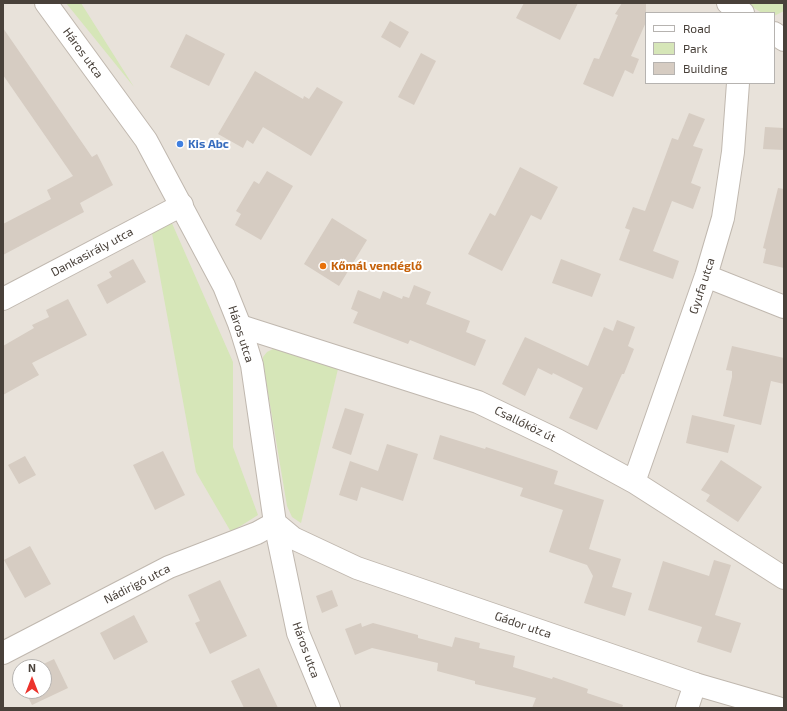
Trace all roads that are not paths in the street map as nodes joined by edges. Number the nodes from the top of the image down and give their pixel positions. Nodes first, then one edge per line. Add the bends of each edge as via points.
1 (46, 3) edge
2 (728, 3) edge
3 (742, 12) edge
4 (738, 84) edge
5 (182, 205) junction
6 (706, 276) junction
7 (3, 299) edge
8 (784, 308) edge
9 (240, 326) junction
10 (634, 482) junction
11 (275, 524) junction
12 (784, 578) edge
13 (3, 653) edge
14 (695, 684) junction
15 (329, 708) edge
16 (687, 708) edge
17 (778, 708) edge

1 - 5 street, Háros utca via 146,140
2 - 3 street
4 - 6 street, Gyufa utca via 729,187
5 - 7 street, Dankasirály utca
5 - 9 street, Háros utca via 224,286
6 - 8 street
6 - 10 street, Gyufa utca
9 - 10 street, Csallóköz út via 478,402 557,440
9 - 11 street, Háros utca via 252,365
10 - 12 street, Csallóköz út
11 - 13 street, Nádirigó utca via 169,567
11 - 14 street, Gádor utca via 293,538 358,568
11 - 15 street, Háros utca via 298,633
14 - 16 street
14 - 17 street, Gádor utca

